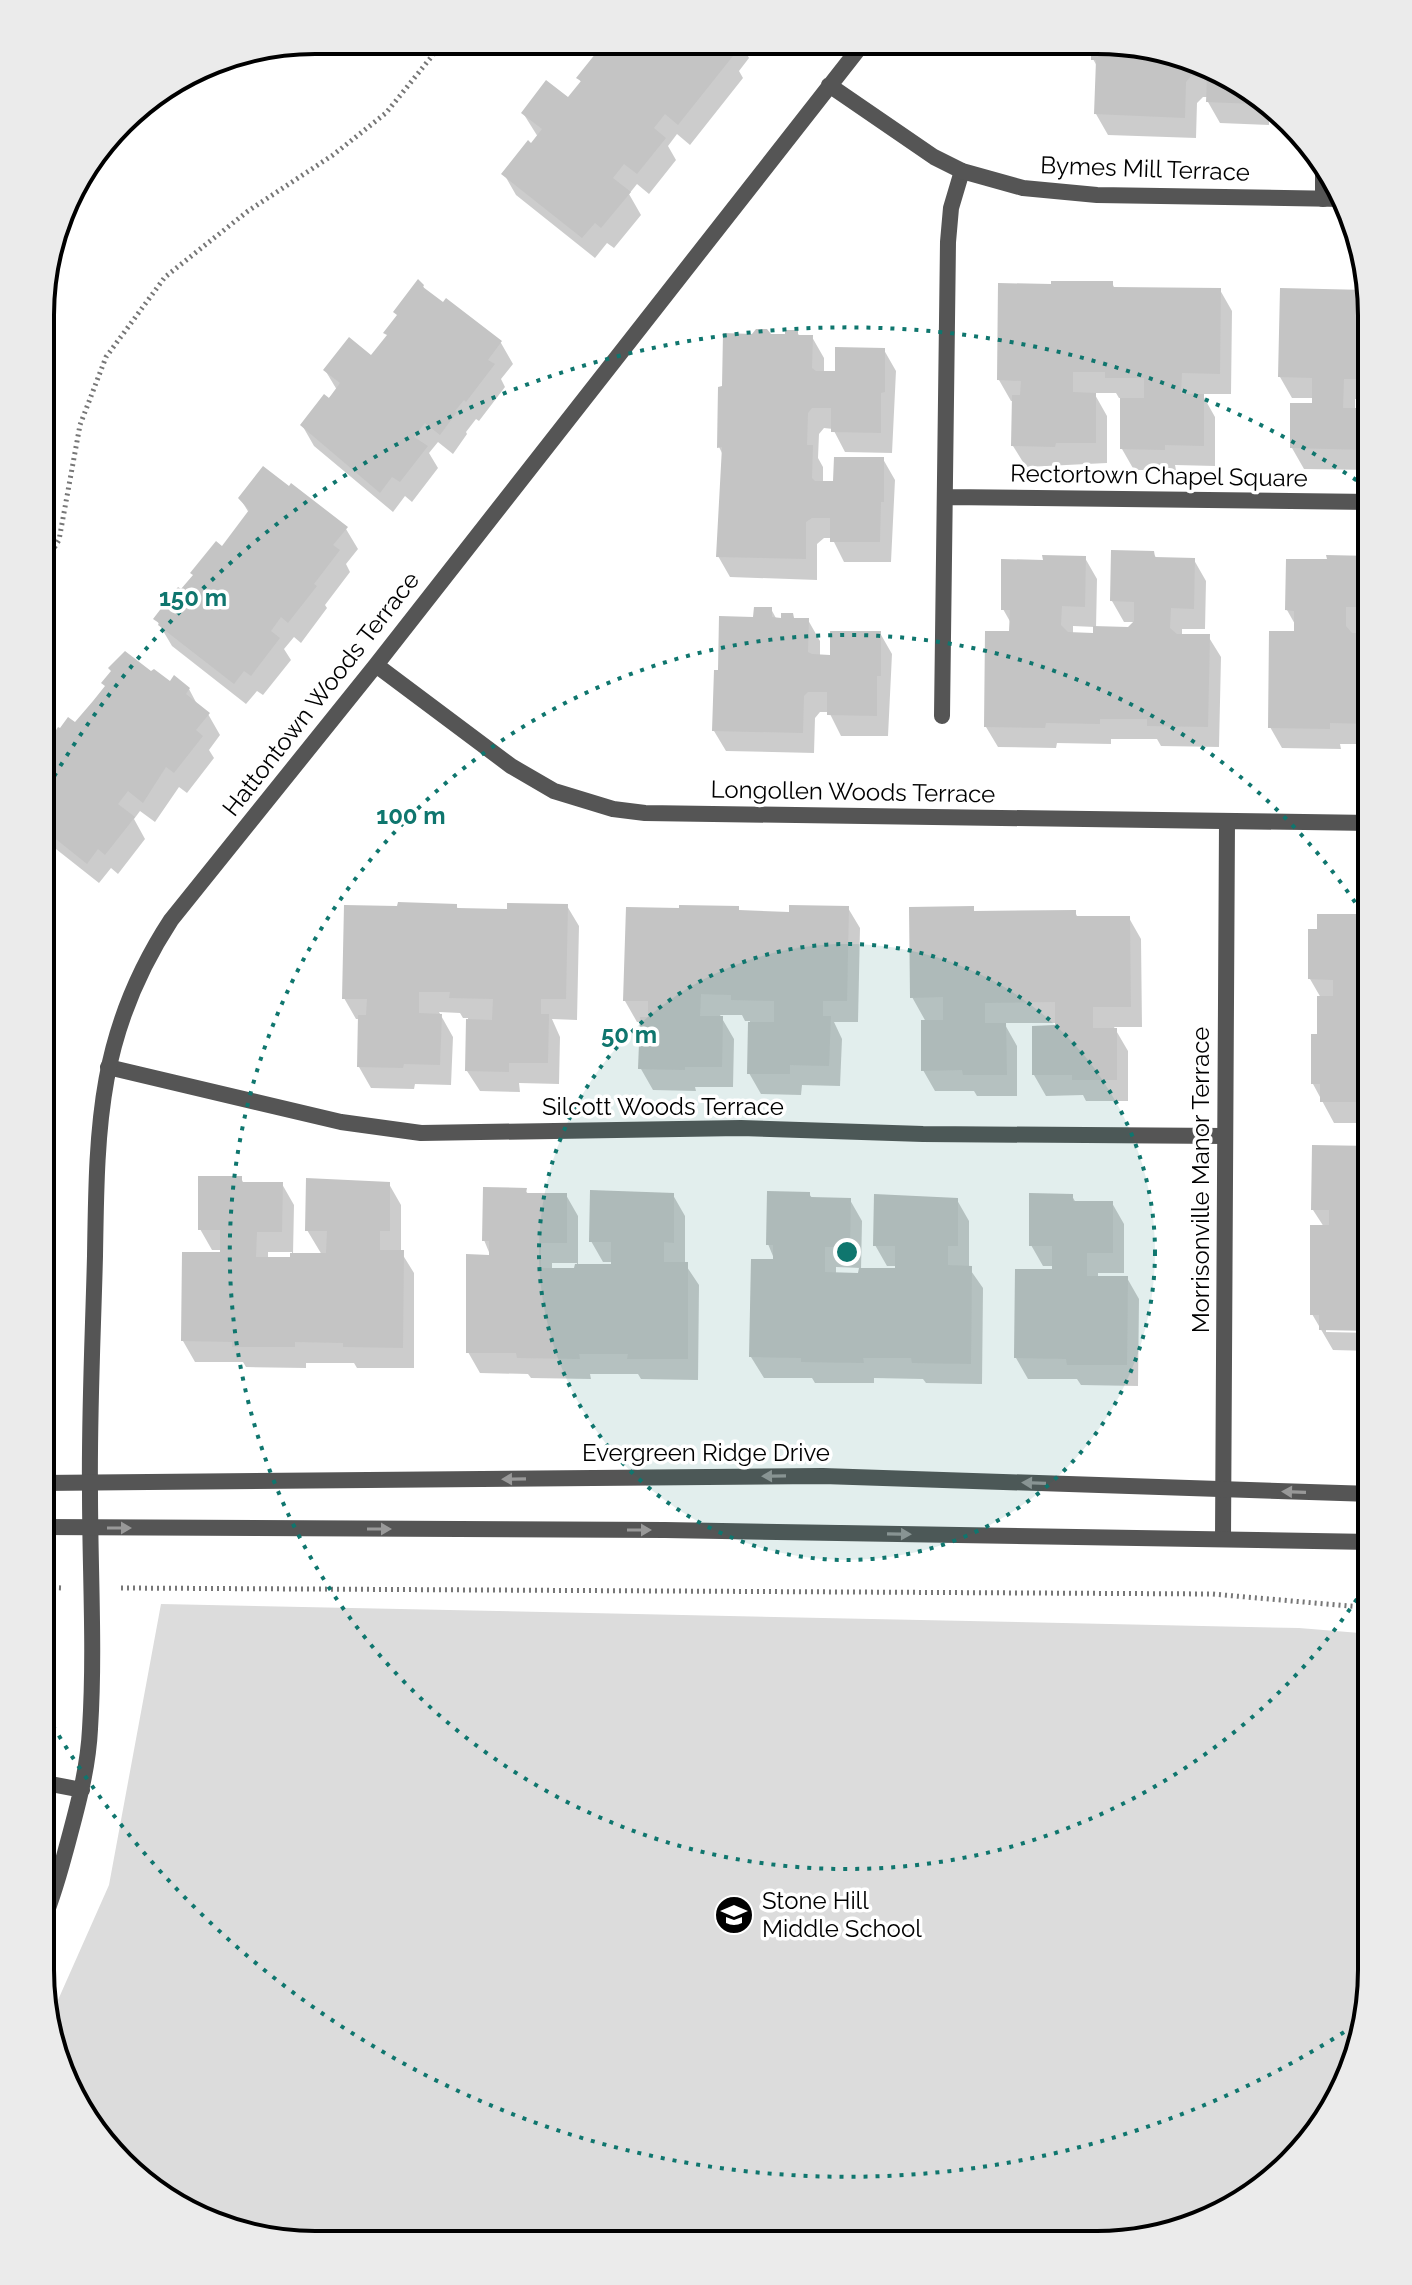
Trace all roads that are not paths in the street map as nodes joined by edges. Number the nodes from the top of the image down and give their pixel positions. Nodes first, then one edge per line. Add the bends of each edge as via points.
1 (854, 54) edge
2 (829, 85) junction
3 (962, 171) junction
4 (1323, 184) edge
5 (1323, 199) junction
6 (1330, 199) edge
7 (945, 497) junction
8 (1358, 502) edge
9 (376, 665) junction
10 (942, 716) dead end
11 (1227, 822) junction
12 (1358, 823) edge
13 (108, 1067) junction
14 (1225, 1136) junction
15 (54, 1483) edge
16 (89, 1483) junction
17 (1225, 1489) junction
18 (1357, 1493) edge
19 (54, 1527) edge
20 (90, 1528) junction
21 (1223, 1539) junction
22 (1357, 1542) edge
23 (54, 1785) edge
24 (82, 1790) junction
25 (54, 1891) edge

1 - 2 street, Hattontown Woods Terrace
2 - 3 street, Bymes Mill Terrace
2 - 9 street, Hattontown Woods Terrace
3 - 5 street, Bymes Mill Terrace via 1061,193
3 - 7 street via 948,242
4 - 5 street
5 - 6 street, Bymes Mill Terrace
7 - 8 street, Rectortown Chapel Square
7 - 10 street
9 - 11 street, Longollen Woods Terrace via 511,766 554,791 613,809
9 - 13 street, Hattontown Woods Terrace via 158,940 135,985
11 - 12 street, Longollen Woods Terrace
11 - 14 street, Morrisonville Manor Terrace
13 - 14 street, Silcott Woods Terrace via 341,1122 421,1133 741,1128
13 - 16 street, Hattontown Woods Terrace via 97,1142
14 - 17 street, Morrisonville Manor Terrace
15 - 16 street, Evergreen Ridge Drive
17 -> 16 street, Evergreen Ridge Drive via 823,1476
16 - 20 street, Hattontown Woods Terrace
18 -> 17 street, Evergreen Ridge Drive
17 - 21 street, Morrisonville Manor Terrace
19 - 20 street
20 -> 21 street
20 - 24 street, Hattontown Woods Terrace via 90,1730
21 - 22 street
23 - 24 street
24 - 25 street, Hattontown Woods Terrace

